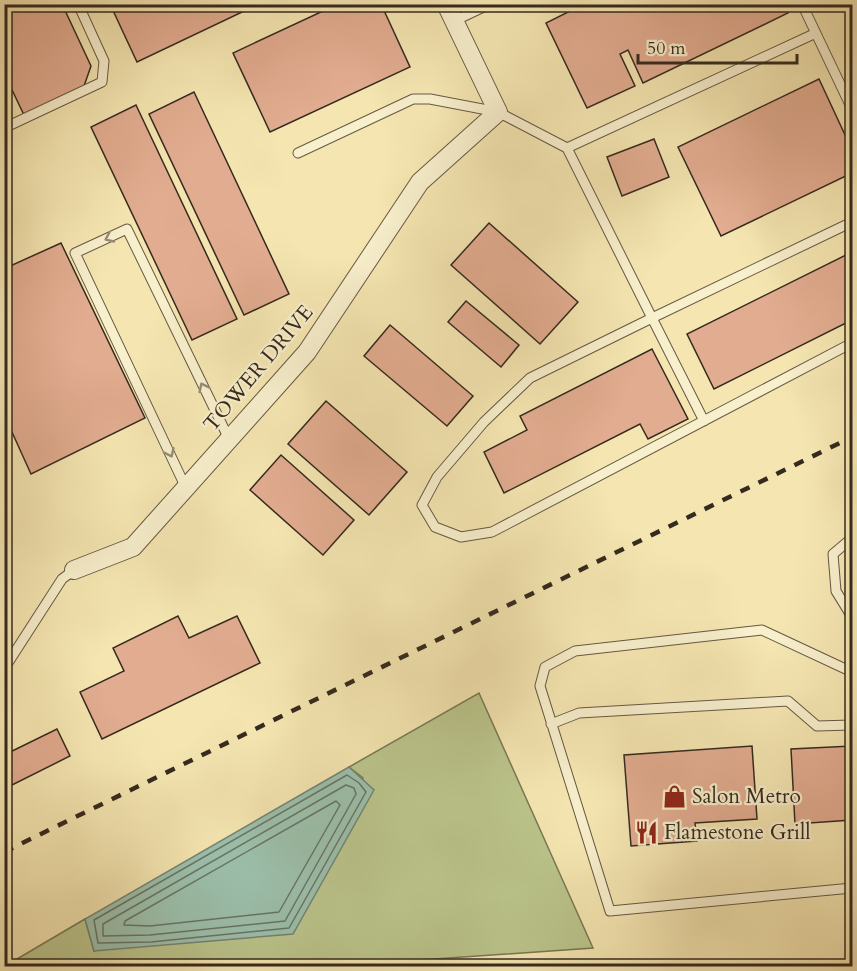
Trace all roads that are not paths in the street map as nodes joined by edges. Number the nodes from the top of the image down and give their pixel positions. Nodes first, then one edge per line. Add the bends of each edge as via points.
1 (78, 4) edge
2 (446, 4) edge
3 (490, 4) edge
4 (802, 4) edge
5 (454, 21) junction
6 (816, 33) junction
7 (852, 109) edge
8 (498, 112) junction
9 (4, 128) edge
10 (567, 148) junction
11 (298, 153) dead end
12 (852, 222) edge
13 (652, 318) junction
14 (852, 343) edge
15 (704, 421) junction
16 (229, 439) junction
17 (186, 488) junction
18 (852, 538) edge
19 (74, 570) joint
20 (852, 618) edge
21 (4, 669) edge
22 (852, 672) edge
23 (551, 724) junction
24 (852, 724) edge
25 (852, 888) edge

1 - 9 lane via 104,61 102,82
2 - 5 street
3 - 5 lane
4 - 6 lane
5 - 8 street
6 - 7 lane
6 - 10 lane
8 - 10 lane
8 - 11 lane via 413,99
8 - 16 street, TOWER DRIVE via 420,182 306,352
10 - 13 lane
12 - 13 lane
13 - 15 lane
13 - 15 lane via 530,378 484,422 437,477 422,505 435,527 461,537 492,532
14 - 15 lane
16 - 17 street, TOWER DRIVE
16 -> 17 lane via 127,229 75,253
17 - 19 street, TOWER DRIVE via 132,547
18 - 20 lane via 833,554 836,591
19 - 21 lane via 62,579
22 - 23 lane via 762,630 576,651 545,667 540,687
23 - 24 lane via 579,713 788,701 817,726
23 - 25 lane via 610,911

